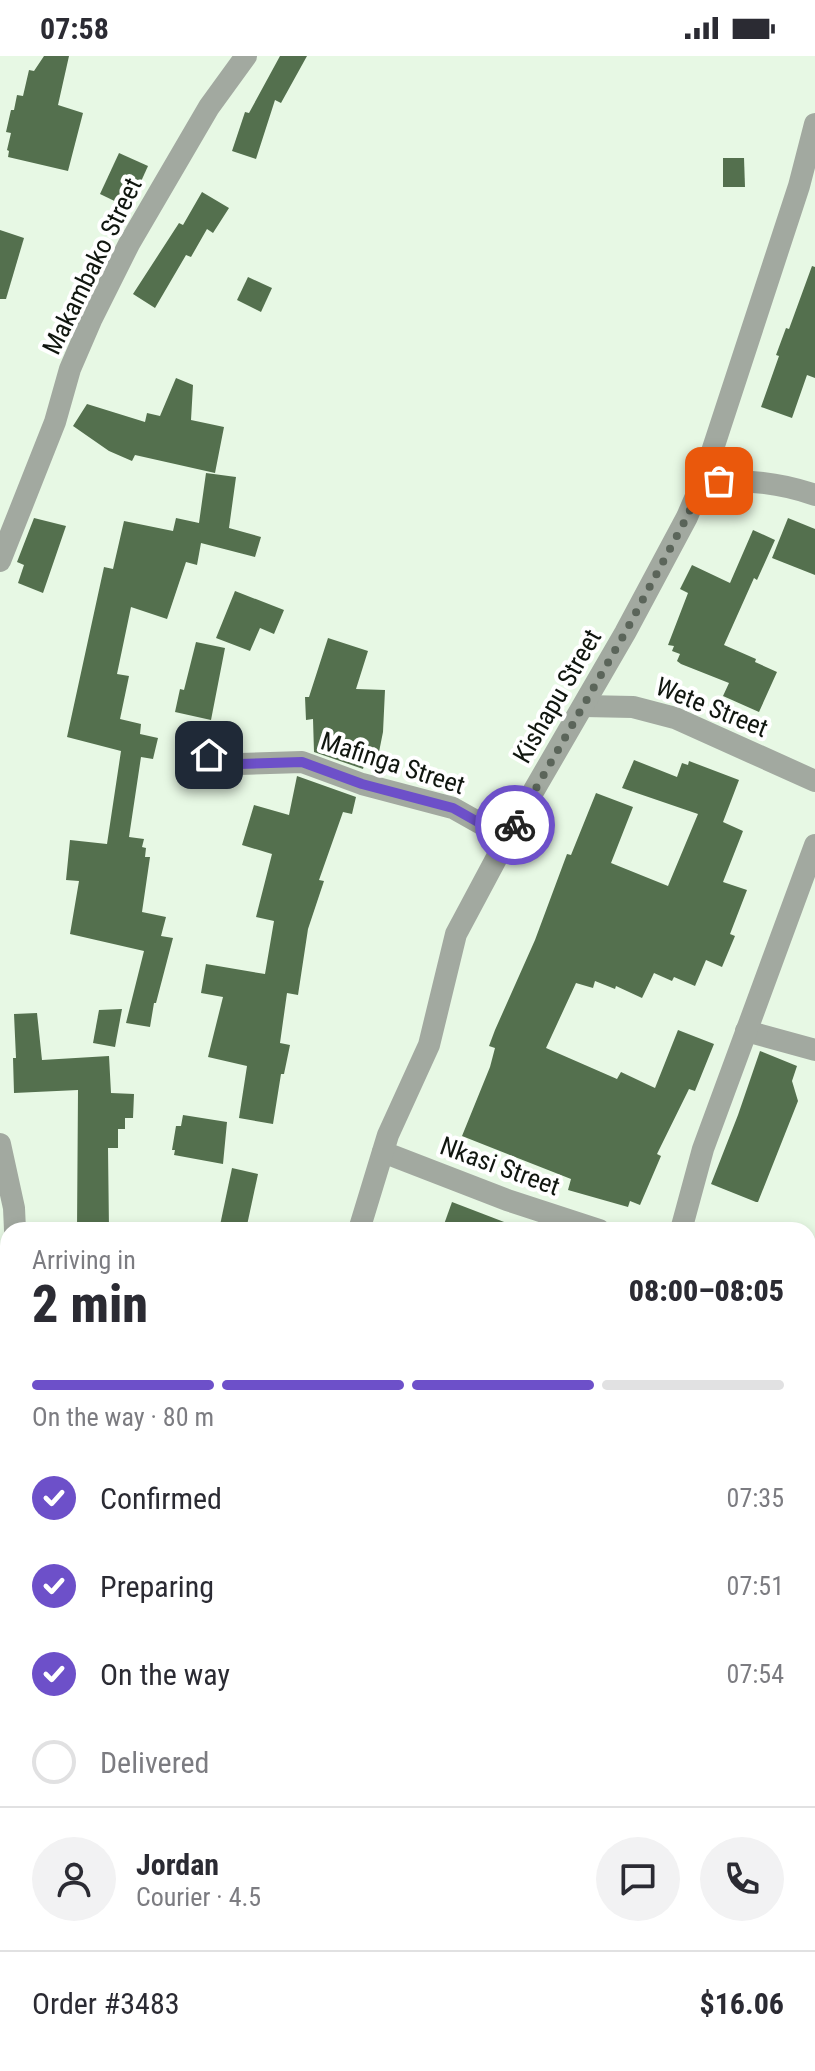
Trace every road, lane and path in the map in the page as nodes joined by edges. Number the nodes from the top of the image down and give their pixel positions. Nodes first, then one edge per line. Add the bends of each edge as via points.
1 (246, 56) edge
2 (815, 124) edge
3 (811, 156) edge
4 (702, 482) junction
5 (815, 495) edge
6 (0, 561) edge
7 (584, 706) junction
8 (209, 755) dead end
9 (815, 781) edge
10 (508, 839) junction
11 (815, 845) edge
12 (746, 1031) junction
13 (815, 1050) edge
14 (0, 1144) edge
15 (383, 1152) junction
16 (15, 1222) edge
17 (361, 1222) edge
18 (572, 1222) edge
19 (683, 1222) edge

1 - 6 street, Makambako Street via 193,135 98,305
2 - 3 street, Kishapu Street
3 - 4 street, Kishapu Street
4 - 5 street via 754,482
4 - 7 street, Kishapu Street
7 - 9 street, Wete Street via 633,707 675,718
7 - 10 street, Kishapu Street
8 - 10 street, Mafinga Street via 239,764 302,762 453,808
10 - 15 street, Kishapu Street via 456,934 429,1045
11 - 12 street
12 - 13 street
12 - 19 street
14 - 16 street
15 - 17 street, Kishapu Street
15 - 18 street, Nkasi Street

